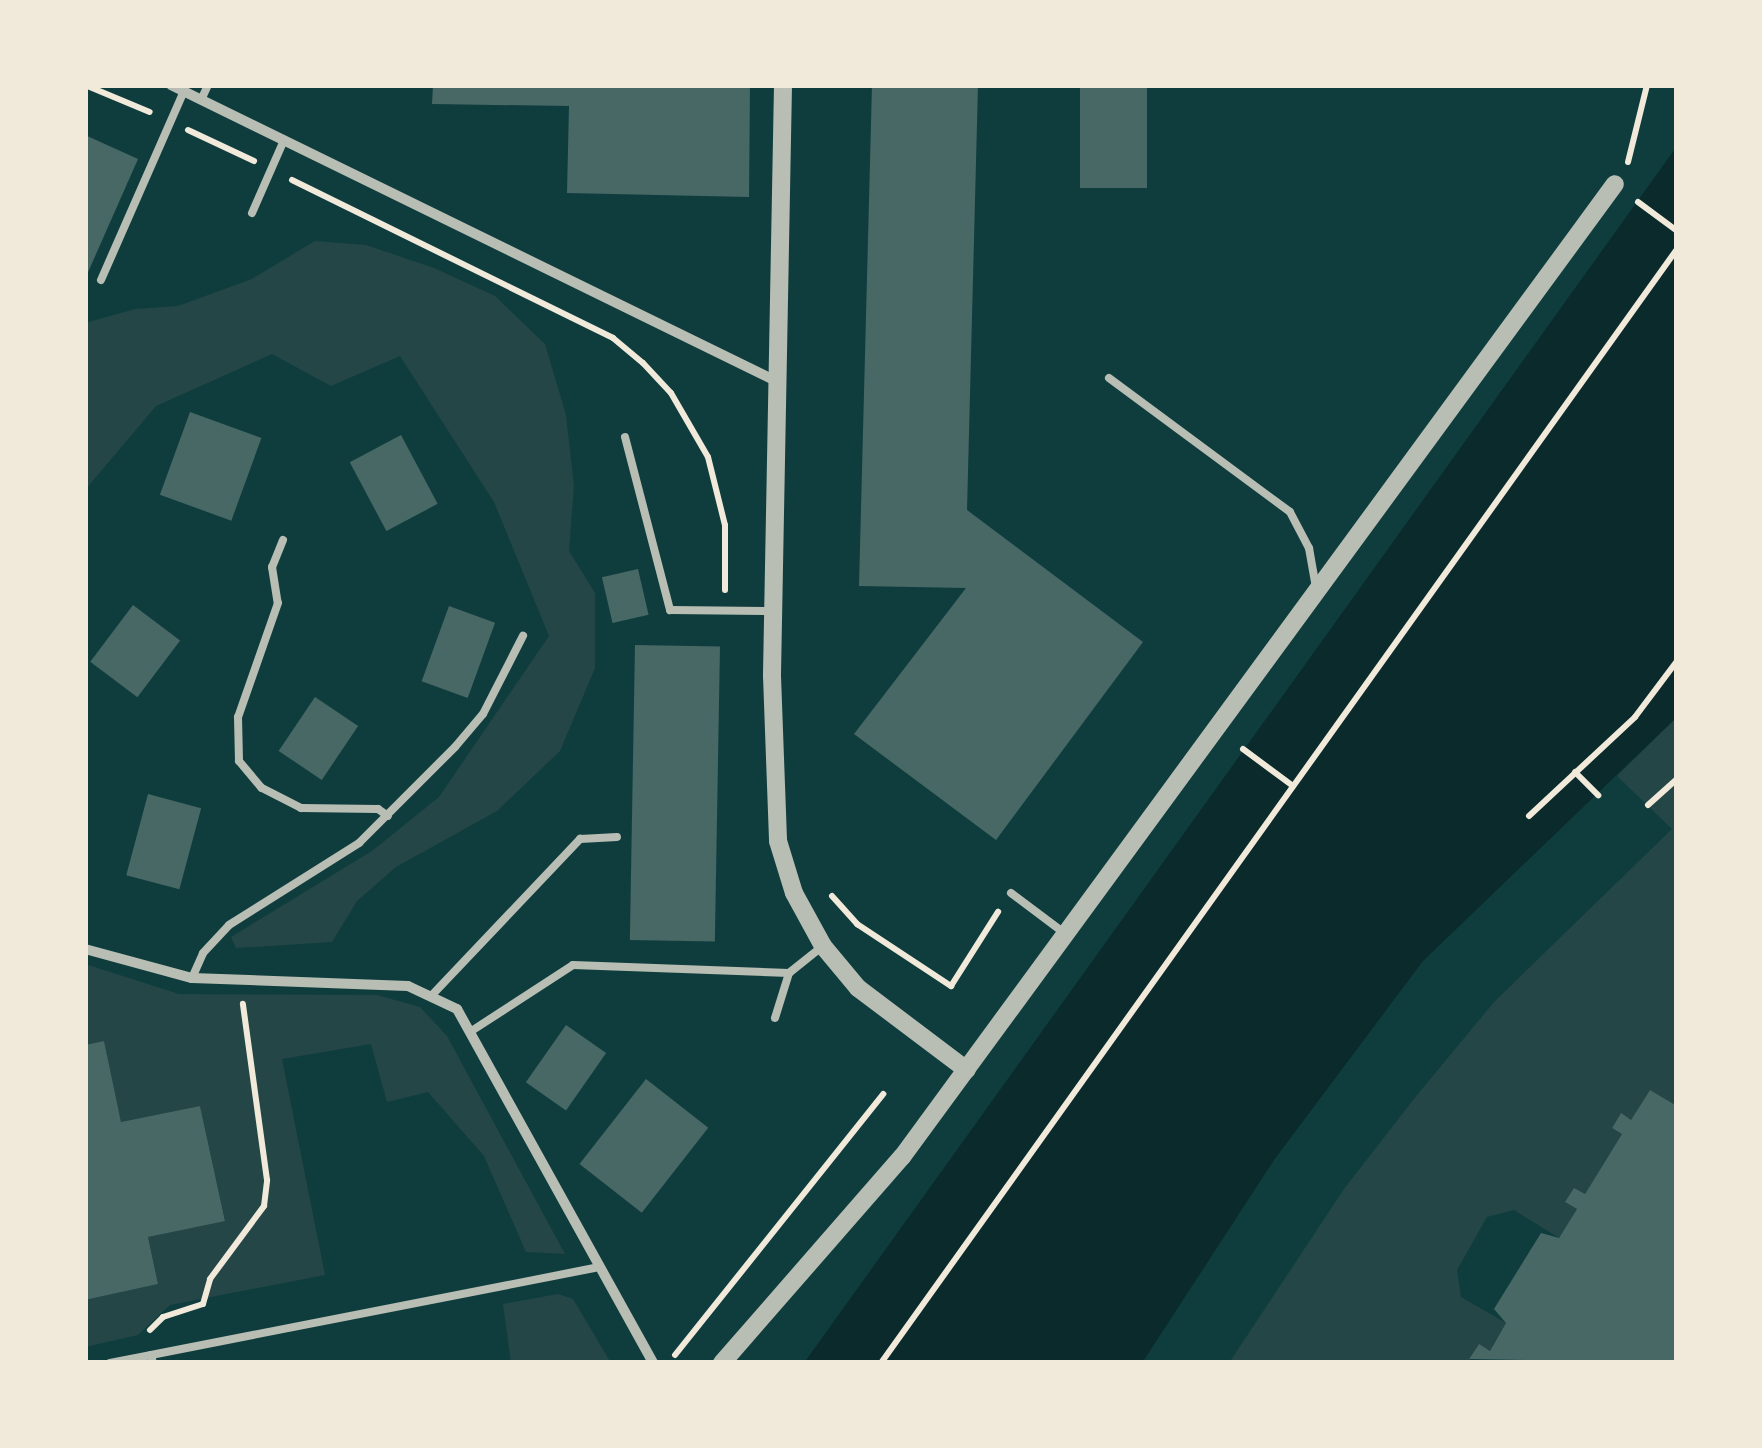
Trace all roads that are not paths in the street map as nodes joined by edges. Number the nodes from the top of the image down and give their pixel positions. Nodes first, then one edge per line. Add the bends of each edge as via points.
1 (172, 85) edge
2 (208, 85) edge
3 (783, 85) edge
4 (184, 92) junction
5 (202, 100) junction
6 (284, 140) junction
7 (1615, 184) dead end
8 (252, 213) dead end
9 (101, 280) dead end
10 (1109, 378) dead end
11 (776, 381) junction
12 (625, 437) dead end
13 (283, 540) dead end
14 (1317, 592) junction
15 (773, 612) junction
16 (523, 636) dead end
17 (388, 816) junction
18 (617, 838) dead end
19 (1011, 893) road end
20 (1066, 935) junction
21 (823, 946) junction
22 (85, 949) edge
23 (789, 972) junction
24 (192, 978) junction
25 (433, 994) junction
26 (775, 1018) dead end
27 (474, 1030) junction
28 (967, 1070) junction
29 (596, 1268) junction
30 (152, 1359) edge
31 (110, 1363) edge
32 (653, 1363) edge
33 (722, 1363) edge

1 - 4 street
2 - 5 lane
3 - 11 street
4 - 5 street
4 - 9 lane
5 - 6 street
6 - 8 lane
6 - 11 street
7 - 14 street
10 - 14 lane via 1290,512 1310,548
11 - 15 street
12 - 15 lane via 670,610
13 - 17 lane via 272,567 278,603 238,718 239,761 262,788 301,808 378,809
14 - 20 street
15 - 21 street via 778,841 794,894
16 - 17 lane via 482,714
17 - 24 lane via 360,843 229,925 202,953
18 - 25 lane via 580,839
19 - 20 lane
20 - 28 street
21 - 23 lane
21 - 28 street via 858,988
22 - 24 street
23 - 26 lane
23 - 27 lane via 573,965
24 - 25 street via 381,983
25 - 27 street
27 - 29 street
28 - 33 street via 834,1240
29 - 30 lane
29 - 32 street
30 - 31 lane

